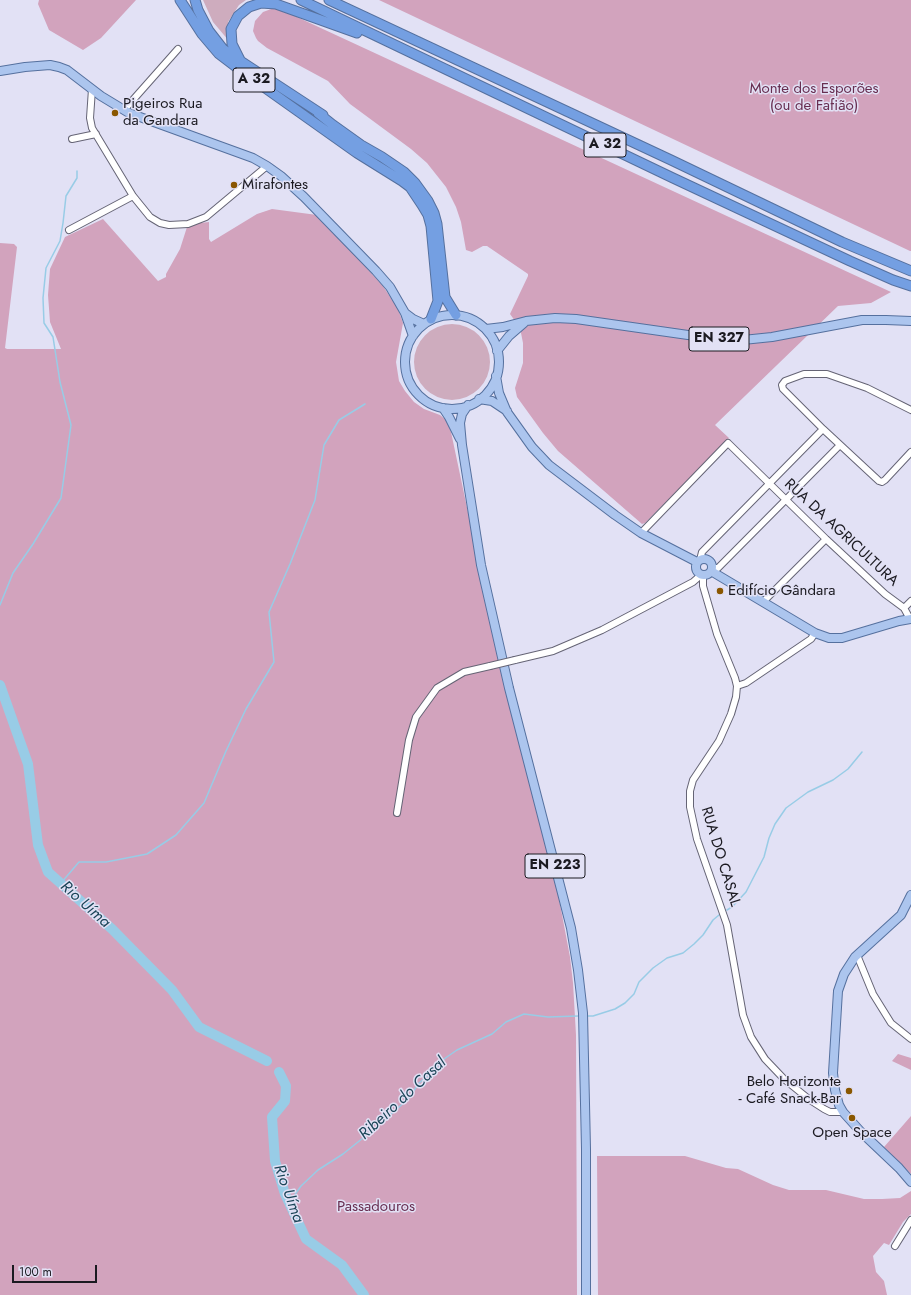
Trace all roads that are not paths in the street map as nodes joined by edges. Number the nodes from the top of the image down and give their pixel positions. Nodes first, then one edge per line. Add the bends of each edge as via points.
1 (180, 0) edge
2 (190, 0) edge
3 (195, 0) edge
4 (301, 0) edge
5 (329, 0) edge
6 (202, 34) junction
7 (401, 48) junction
8 (178, 49) dead end
9 (242, 62) junction
10 (0, 71) edge
11 (92, 89) junction
12 (124, 110) junction
13 (96, 134) junction
14 (72, 139) dead end
15 (268, 166) junction
16 (133, 196) junction
17 (69, 230) dead end
18 (911, 272) edge
19 (911, 286) edge
20 (405, 313) junction
21 (456, 315) junction
22 (526, 321) junction
23 (911, 321) edge
24 (428, 322) junction
25 (486, 329) junction
26 (412, 336) junction
27 (497, 351) junction
28 (496, 376) junction
29 (479, 399) junction
30 (468, 405) junction
31 (443, 408) junction
32 (911, 410) edge
33 (507, 412) junction
34 (823, 429) junction
35 (462, 445) junction
36 (840, 445) junction
37 (911, 452) edge
38 (769, 483) junction
39 (785, 499) junction
40 (641, 532) junction
41 (826, 539) junction
42 (698, 561) junction
43 (712, 570) junction
44 (702, 576) junction
45 (764, 601) junction
46 (911, 601) edge
47 (904, 608) junction
48 (910, 619) edge
49 (815, 633) junction
50 (736, 686) junction
51 (397, 814) dead end
52 (911, 895) edge
53 (858, 955) junction
54 (911, 1039) edge
55 (843, 1112) junction
56 (911, 1182) edge
57 (911, 1220) edge
58 (895, 1246) dead end
59 (586, 1295) edge

1 - 6 highway, A 32
2 - 6 highway, A 32
3 - 9 highway, A 32 via 209,31 223,49
4 - 7 highway, A 32
5 - 18 highway, A 32 via 842,242
6 - 24 highway, A 32 via 219,54 311,121 410,187 428,215 431,226 438,301
7 - 9 highway, A 32 via 276,4 260,3 249,7 238,16 231,29 232,44
7 - 19 highway, A 32 via 836,254
8 - 12 street
9 - 21 highway, A 32 via 404,172 415,183 434,213 445,297
10 - 11 main road via 50,65 67,70
11 - 12 main road
11 - 13 street via 90,118
12 - 15 main road
13 - 14 street
13 - 16 street
15 - 16 street via 206,217 188,224 160,223 150,217
15 - 20 main road via 304,197 376,271 390,287
16 - 17 street
20 - 24 main road via 413,319
20 - 26 main road
21 - 24 main road via 439,316
21 - 25 main road via 472,319
22 - 23 main road, EN 327 via 576,319 716,339 744,340 855,321
22 - 25 main road, EN 327
22 - 27 main road
24 - 26 main road
25 - 27 main road
26 - 31 main road via 405,360 410,384 428,402
27 - 28 main road
28 - 29 main road via 490,389
28 - 33 main road via 499,393
29 - 30 main road
29 - 33 main road via 492,401
30 - 31 main road
30 - 35 main road, EN 223 via 460,422
31 - 35 main road, EN 223
32 - 34 street via 867,388 827,374 804,374 784,381 783,389
33 - 40 main road via 532,447 549,465
34 - 36 street
34 - 38 street
35 - 59 main road, EN 223 via 483,573 509,688 571,928 578,970 583,1013
36 - 37 street via 882,482
36 - 39 street
38 - 39 street, RUA DA AGRICULTURA
38 - 40 street, RUA DA AGRICULTURA via 728,443
38 - 42 street via 702,552
39 - 41 street, RUA DA AGRICULTURA
39 - 43 street via 718,568
40 - 42 main road
41 - 45 street
41 - 47 street, RUA DA AGRICULTURA via 885,594
42 - 43 main road via 708,560
42 - 44 main road via 696,570
43 - 44 main road
43 - 45 main road
44 - 50 street, RUA DO CASAL via 716,634
44 - 51 street, bridge via 602,630 553,651 464,672 437,688 416,717 409,740
45 - 49 main road
46 - 47 street
47 - 48 street, RUA DA AGRICULTURA
48 - 49 main road via 842,638 829,638
49 - 50 street via 811,640 746,683
50 - 55 street, RUA DO CASAL via 731,714 719,741 693,780 690,791 690,806 697,839 727,925 743,1015 751,1037 765,1059 784,1079 824,1109 830,1112
52 - 53 main road via 901,915
53 - 54 street via 873,994 891,1024
53 - 55 main road via 844,974 838,992 833,1073 835,1090
55 - 56 main road
57 - 58 street

